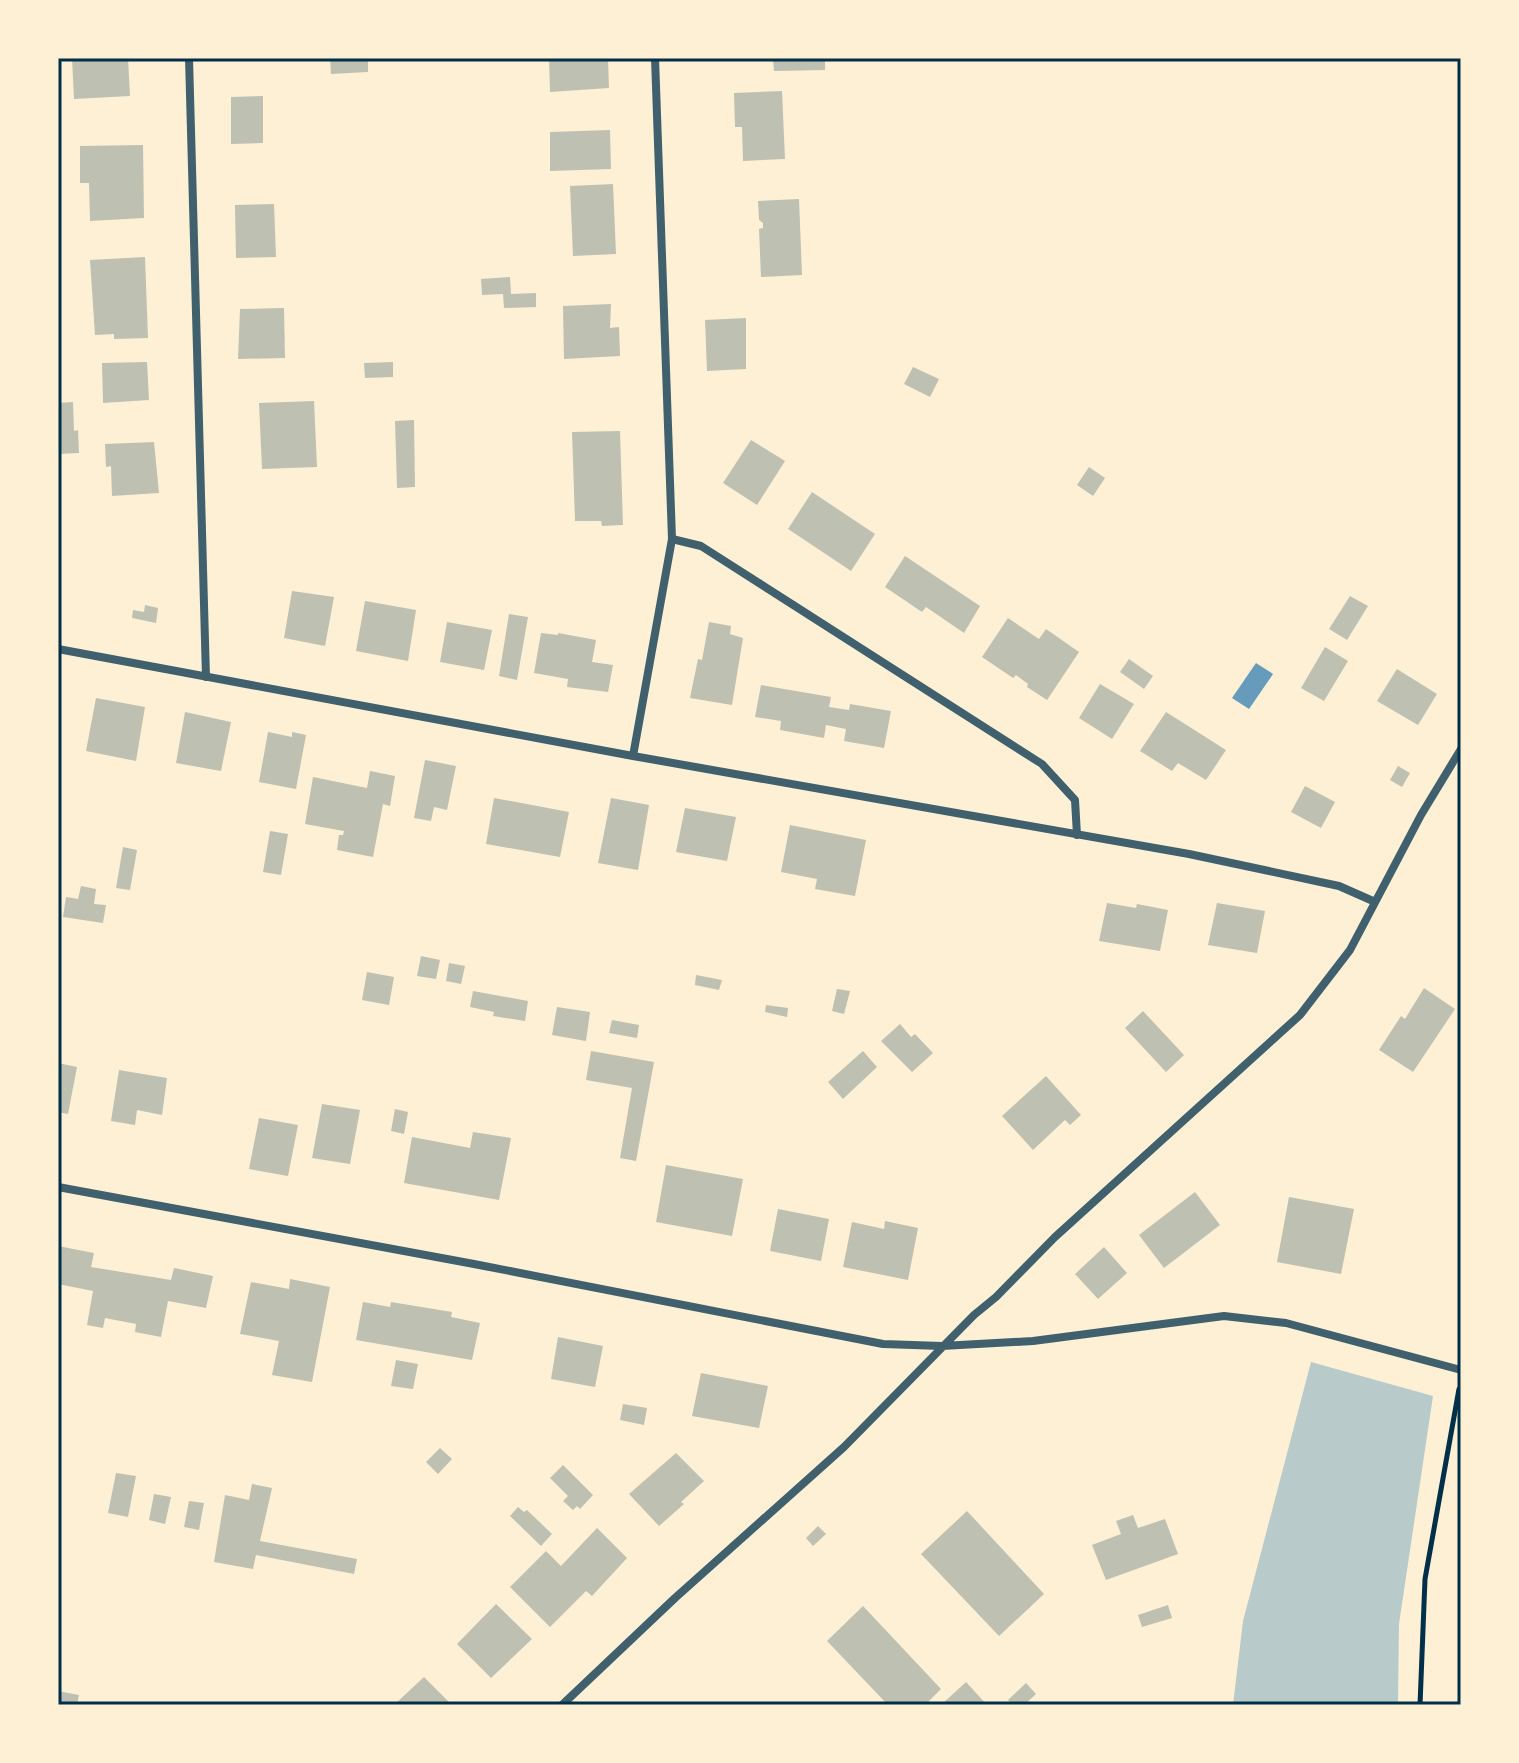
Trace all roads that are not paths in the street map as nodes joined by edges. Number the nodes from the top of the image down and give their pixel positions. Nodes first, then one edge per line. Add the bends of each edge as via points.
1 (189, 58) edge
2 (655, 58) edge
3 (672, 539) junction
4 (58, 649) edge
5 (206, 677) junction
6 (1461, 749) edge
7 (633, 756) junction
8 (1077, 835) junction
9 (1373, 901) junction
10 (58, 1187) edge
11 (942, 1346) junction
12 (1461, 1370) edge
13 (562, 1705) edge

1 - 5 street
2 - 3 street
3 - 7 street
3 - 8 street via 701,546 1042,764 1075,800
4 - 5 street
5 - 7 street
6 - 9 street
7 - 8 street
8 - 9 street via 1339,886
9 - 11 street via 1350,950 1300,1015
10 - 11 street via 883,1344
11 - 12 street via 1033,1341 1224,1316 1286,1323
11 - 13 street via 844,1447

